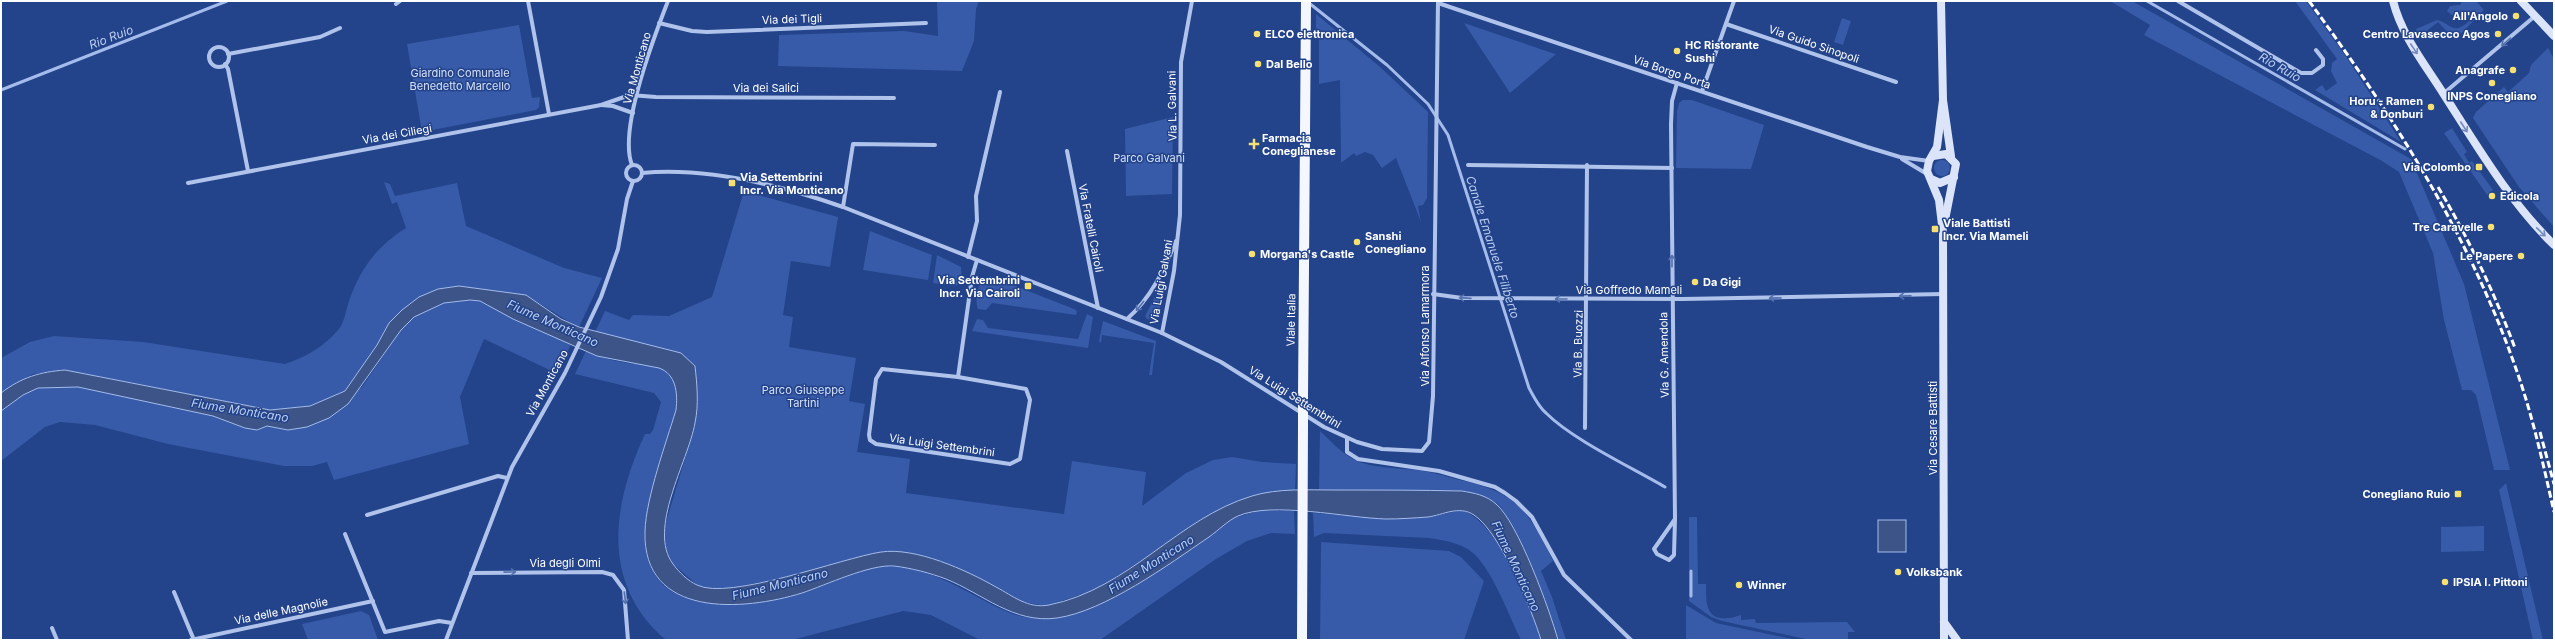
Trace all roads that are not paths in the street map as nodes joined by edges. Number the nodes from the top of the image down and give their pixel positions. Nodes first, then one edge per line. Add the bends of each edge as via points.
1 (528, 1) edge
2 (668, 1) edge
3 (1192, 1) edge
4 (1306, 1) edge
5 (1734, 1) edge
6 (1941, 1) edge
7 (2178, 1) edge
8 (2393, 1) edge
9 (2521, 1) edge
10 (1438, 2) edge
11 (2535, 16) junction
12 (659, 23) junction
13 (926, 23) dead end
14 (1726, 24) junction
15 (340, 28) dead end
16 (2554, 36) edge
17 (2316, 50) dead end
18 (228, 54) junction
19 (225, 64) junction
20 (1896, 82) dead end
21 (1677, 83) junction
22 (1000, 92) dead end
23 (1702, 92) junction
24 (638, 94) junction
25 (2443, 94) junction
26 (894, 98) dead end
27 (1943, 100) junction
28 (601, 105) junction
29 (633, 113) junction
30 (549, 114) junction
31 (935, 145) dead end
32 (1067, 151) dead end
33 (1951, 156) junction
34 (1900, 157) junction
35 (1931, 158) junction
36 (632, 165) junction
37 (1587, 165) junction
38 (1468, 166) dead end
39 (1672, 168) junction
40 (248, 171) junction
41 (642, 173) junction
42 (1930, 177) junction
43 (1954, 177) junction
44 (633, 181) junction
45 (188, 183) dead end
46 (843, 207) junction
47 (1943, 234) junction
48 (1178, 235) junction
49 (2554, 245) edge
50 (968, 256) junction
51 (977, 260) junction
52 (1433, 294) junction
53 (1944, 294) junction
54 (1588, 299) junction
55 (1672, 300) junction
56 (1098, 308) junction
57 (1127, 319) junction
58 (1162, 333) junction
59 (958, 377) junction
60 (1585, 428) dead end
61 (1347, 439) junction
62 (507, 478) junction
63 (367, 515) dead end
64 (1674, 519) junction
65 (345, 534) dead end
66 (472, 573) junction
67 (174, 592) dead end
68 (372, 601) junction
69 (1944, 622) junction
70 (452, 623) junction
71 (52, 628) dead end
72 (57, 640) edge
73 (193, 640) edge
74 (446, 640) edge
75 (628, 640) edge
76 (1302, 640) edge
77 (1631, 640) edge
78 (1944, 640) edge
79 (1957, 640) edge

1 - 30 street
2 - 12 street, Via Monticano
3 - 48 street, Via L. Galvani via 1181,62 1182,184
4 - 76 main road, Viale Italia, bridge
5 - 14 street
6 - 27 street, Via Cesare Battisti
7 - 17 street via 2301,73 2312,73 2323,65 2323,59
8 -> 25 street via 2405,36
9 - 11 street
10 - 21 street, Via Borgo Porta
10 - 52 street, Via Alfonso Lamarmora
11 - 16 street
11 -> 25 street
12 - 13 street, Via dei Tigli via 707,32
12 - 24 street, Via Monticano
14 - 20 street, Via Guido Sinopoli
14 - 23 street
15 - 18 street via 320,37
18 - 19 street
18 - 19 street via 221,47 214,48 210,53 209,59 213,64
19 - 40 street
21 - 23 street, Via Borgo Porta
21 - 39 street, Via G. Amendola via 1672,110
22 - 50 street via 976,196 977,221
23 - 34 street, Via Borgo Porta
24 - 26 street, Via dei Salici via 656,97
24 - 28 street, Via dei Ciliegi via 624,96
24 - 29 street, Via Monticano
25 -> 49 street via 2511,195
27 - 33 street, Via Cesare Battisti
27 - 35 street, Via Cesare Battisti via 1937,147
28 - 29 street, Via dei Ciliegi
28 - 30 street, Via dei Ciliegi
29 - 36 street, Via Monticano via 629,153
30 - 40 street, Via dei Ciliegi
31 - 46 street via 853,144
32 - 56 street, Via Fratelli Cairoli
33 - 35 street via 1942,153
33 - 43 street, Via Cesare Battisti via 1956,164
34 - 35 street, Via Borgo Porta
34 - 42 street, Via Borgo Porta
35 - 42 street, Via Cesare Battisti
36 - 41 street via 640,167
36 - 44 street via 626,174 628,179
37 - 38 street
37 - 39 street
37 - 54 street, Via B. Buozzi
55 -> 39 street, Via G. Amendola
40 - 45 street, Via dei Ciliegi
41 - 44 street via 640,179
41 - 46 street, Via Luigi Settembrini via 694,174 746,181
42 - 43 street via 1945,183
42 - 47 street, Via Cesare Battisti via 1939,200
43 - 47 street, Via Cesare Battisti
44 - 62 street, Via Monticano via 618,249 597,307
46 - 50 street, Via Luigi Settembrini
47 - 53 street, Via Cesare Battisti
48 -> 57 street, Via Luigi Galvani via 1155,284 1140,308
48 - 58 street, Via Luigi Galvani
50 - 51 street, Via Luigi Settembrini
51 - 56 street, Via Luigi Settembrini
51 - 59 street via 972,277
54 -> 52 street, Via Goffredo Mameli via 1462,298
52 - 61 street, Via Alfonso Lamarmora via 1432,426 1427,446 1418,452 1402,452
53 -> 55 street, Via Goffredo Mameli
53 - 69 street, Via Cesare Battisti
54 - 55 street, Via Goffredo Mameli
54 - 60 street, Via B. Buozzi
55 - 64 street, Via G. Amendola
56 - 57 street, Via Luigi Settembrini
57 - 58 street, Via Luigi Settembrini
58 - 61 street, Via Luigi Settembrini via 1221,362
59 - 59 street, Via Luigi Settembrini via 882,370 876,378 870,440 882,446 1016,463 1022,454 1030,400 1026,390
61 - 77 street, Via Luigi Settembrini via 1347,452 1358,459 1440,471 1495,487 1516,500 1540,529 1564,575
62 - 63 street via 498,476
62 - 66 street, Via Monticano
64 - 64 street, Via G. Amendola via 1654,549 1657,554 1669,560 1674,555
65 - 68 street
66 - 70 street, Via Monticano
66 -> 75 street, Via degli Olmi via 602,572 613,575 624,590
67 - 73 street, Via delle Magnolie
68 - 70 street via 385,632 439,621
68 - 73 street, Via delle Magnolie
69 - 78 street, Via Cesare Battisti
69 - 79 street
70 - 74 street, Via Monticano
71 - 72 street

